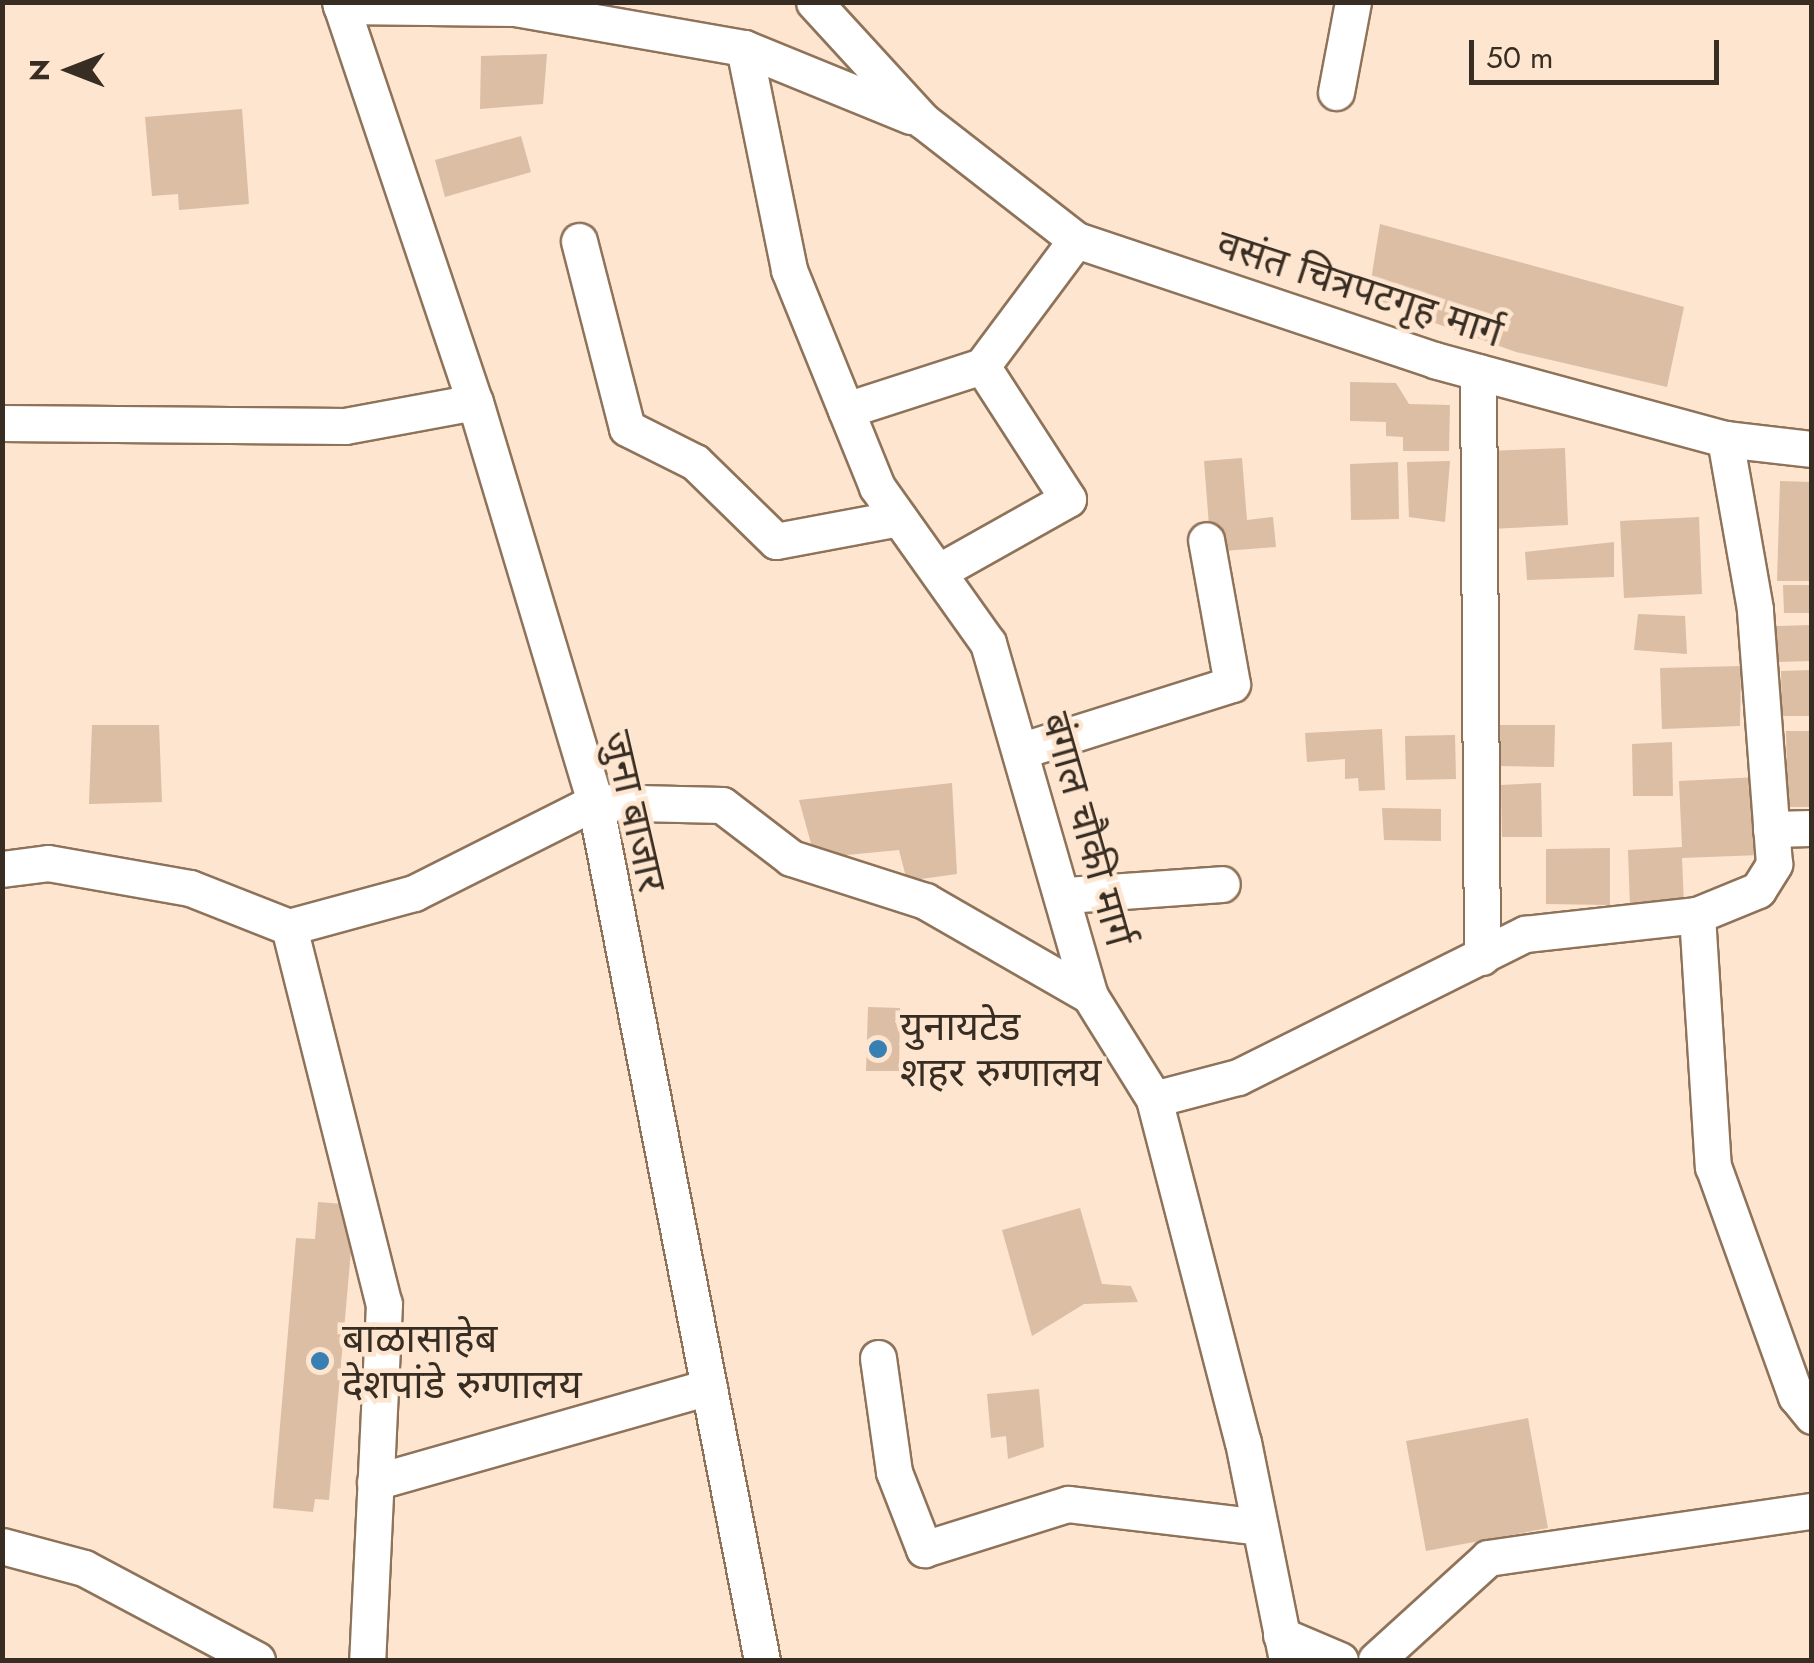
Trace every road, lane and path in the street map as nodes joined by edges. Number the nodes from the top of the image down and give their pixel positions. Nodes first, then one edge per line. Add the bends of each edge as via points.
1 (814, 2) edge
2 (1353, 2) edge
3 (341, 4) edge
4 (744, 48) junction
5 (1336, 92) dead end
6 (922, 120) junction
7 (1076, 240) junction
8 (579, 241) dead end
9 (982, 366) junction
10 (1478, 372) junction
11 (475, 402) junction
12 (846, 410) junction
13 (2, 424) edge
14 (1726, 439) junction
15 (1812, 449) edge
16 (899, 518) junction
17 (1206, 540) dead end
18 (938, 572) junction
19 (1023, 750) junction
20 (595, 802) junction
21 (1812, 828) edge
22 (1771, 829) junction
23 (2, 869) edge
24 (1222, 884) dead end
25 (1066, 895) junction
26 (1697, 916) junction
27 (290, 927) junction
28 (1482, 957) junction
29 (1090, 996) junction
30 (1154, 1099) junction
31 (878, 1358) dead end
32 (709, 1387) junction
33 (1812, 1416) edge
34 (375, 1482) junction
35 (1812, 1511) edge
36 (1260, 1528) junction
37 (2, 1546) edge
38 (1284, 1648) edge
39 (257, 1660) edge
40 (366, 1660) edge
41 (762, 1660) edge
42 (1340, 1660) edge
43 (1376, 1660) edge

1 - 6 street
2 - 5 street
3 - 4 street via 515,8
3 - 11 street, जुना बाजार
4 - 6 street
4 - 12 street, बंगाल चौकी मार्ग via 789,270
6 - 7 street, वसंत चित्रपटगृह मार्ग
7 - 9 street
7 - 10 street, वसंत चित्रपटगृह मार्ग
8 - 16 street via 627,428 695,462 776,541
9 - 12 street
9 - 18 street via 1068,499
10 - 14 street, वसंत चित्रपटगृह मार्ग
10 - 28 street
11 - 13 street via 345,426
11 - 20 street, जुना बाजार
12 - 16 street, बंगाल चौकी मार्ग
14 - 15 street, वसंत चित्रपटगृह मार्ग
14 - 22 street via 1755,609
16 - 18 street, बंगाल चौकी मार्ग
17 - 19 street via 1232,684
18 - 19 street, बंगाल चौकी मार्ग via 988,643
19 - 25 street, बंगाल चौकी मार्ग
20 - 27 street via 414,893
20 - 29 street via 722,805 791,858 926,901
20 - 32 street, जुना बाजार
21 - 22 street
22 - 26 street via 1774,864 1758,890
23 - 27 street via 48,863 190,888
24 - 25 street
25 - 29 street, बंगाल चौकी मार्ग
26 - 28 street via 1525,934
26 - 33 street via 1713,1166 1796,1396
27 - 34 street via 384,1304
28 - 30 street via 1238,1077
29 - 30 street, बंगाल चौकी मार्ग
30 - 36 street, बंगाल चौकी मार्ग
31 - 36 street via 894,1472 924,1549 1068,1504
32 - 34 street
32 - 41 street, जुना बाजार
34 - 40 street
35 - 43 street via 1488,1558
36 - 38 street, बंगाल चौकी मार्ग
37 - 39 street via 84,1568
38 - 42 street

